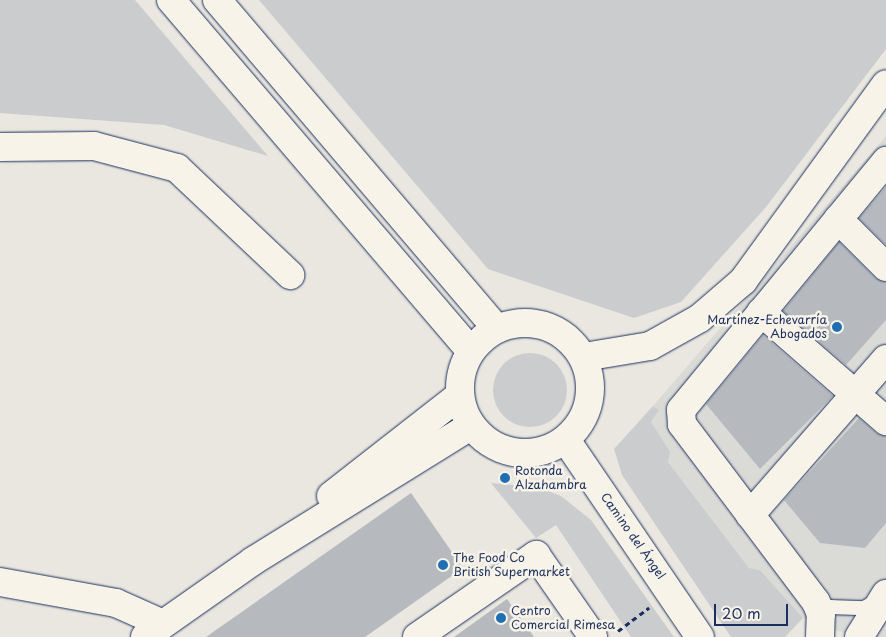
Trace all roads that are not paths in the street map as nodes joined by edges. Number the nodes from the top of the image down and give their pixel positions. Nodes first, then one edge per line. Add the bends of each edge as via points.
1 (171, 0) edge
2 (217, 0) edge
3 (886, 84) edge
4 (0, 147) edge
5 (886, 162) edge
6 (838, 219) junction
7 (886, 267) edge
8 (290, 275) dead end
9 (761, 312) junction
10 (496, 328) junction
11 (470, 350) junction
12 (584, 357) junction
13 (886, 359) edge
14 (855, 394) junction
15 (459, 396) junction
16 (886, 421) edge
17 (470, 426) junction
18 (566, 440) junction
19 (750, 515) junction
20 (253, 561) junction
21 (0, 582) edge
22 (885, 596) edge
23 (816, 602) junction
24 (154, 630) edge
25 (701, 636) edge
26 (417, 637) edge
27 (593, 637) edge
28 (820, 637) edge
29 (859, 637) edge

1 - 11 street
2 - 10 street
3 - 12 street via 743,281 700,318 667,338 650,346
4 - 8 street via 94,146 177,168
5 - 6 street
6 - 7 street
6 - 9 street
9 - 14 street
9 - 19 street via 681,410 682,424
10 - 11 street
10 - 12 street via 521,322 568,338
11 - 15 street via 463,364
12 - 18 street via 591,393 587,410
13 - 14 street
14 - 16 street
14 - 19 street
15 - 17 street
15 - 20 street via 407,433
17 - 18 street via 486,441 526,454 547,450
17 - 20 street
18 - 25 street, Camino del Ángel
19 - 23 street
20 - 24 street
21 - 24 street via 116,603
22 - 23 lane via 864,608 830,607
22 - 29 street
23 - 28 street via 821,614
26 - 27 street via 536,555

